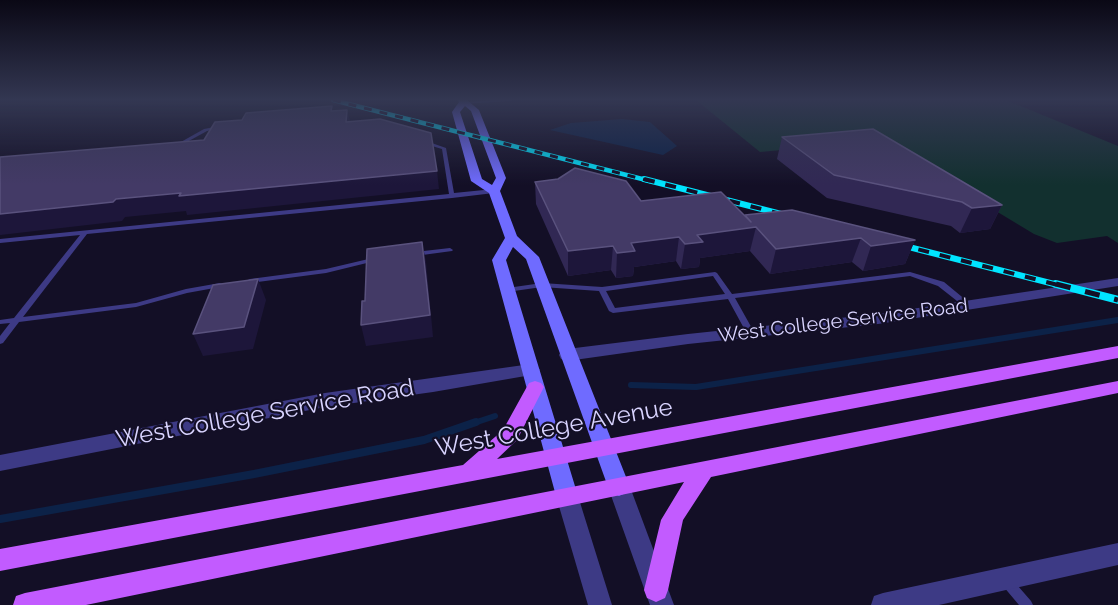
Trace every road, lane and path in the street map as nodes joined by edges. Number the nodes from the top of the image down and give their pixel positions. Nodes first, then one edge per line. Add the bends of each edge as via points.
1 (220, 128) edge
2 (461, 128) edge
3 (483, 128) edge
4 (417, 140) edge
5 (163, 152) edge
6 (494, 191) junction
7 (452, 196) junction
8 (85, 233) junction
9 (511, 238) junction
10 (0, 241) edge
11 (450, 250) dead end
12 (409, 255) edge
13 (388, 258) edge
14 (239, 282) edge
15 (1118, 282) edge
16 (228, 284) edge
17 (542, 285) junction
18 (602, 289) junction
19 (507, 290) junction
20 (730, 296) junction
21 (969, 306) junction
22 (16, 320) junction
23 (0, 322) edge
24 (750, 332) junction
25 (0, 341) edge
26 (1118, 352) edge
27 (567, 355) junction
28 (533, 378) junction
29 (1118, 387) edge
30 (604, 449) junction
31 (557, 458) junction
32 (0, 463) edge
33 (705, 469) junction
34 (468, 473) junction
35 (619, 487) junction
36 (567, 496) junction
37 (1118, 554) edge
38 (0, 560) edge
39 (1004, 579) junction
40 (659, 598) edge
41 (25, 605) edge
42 (600, 605) edge
43 (883, 605) edge
44 (1027, 605) edge

1 - 5 lane via 206,130
2 - 6 main road via 477,181
3 - 6 main road via 501,178
4 - 7 lane via 444,148
6 - 7 lane
6 - 9 main road
7 - 8 lane
8 - 10 lane
8 - 22 lane
9 - 17 main road via 531,257
9 - 19 main road via 499,260
11 - 12 lane
13 - 14 lane
15 - 21 street, West College Service Road
16 - 22 lane via 136,305
17 - 18 lane
17 - 19 lane
17 - 27 main road
18 - 20 lane via 715,274
18 - 20 lane via 613,311
19 - 28 main road
20 - 21 lane via 910,274 941,284
20 - 24 lane
21 - 24 street, West College Service Road
22 - 23 lane
22 - 25 lane
24 - 27 street, West College Service Road
26 - 30 main road, West College Avenue
27 - 30 main road
28 - 31 main road
28 - 32 street, West College Service Road via 325,399
28 - 34 main road via 510,435
29 - 33 main road
30 - 31 main road, West College Avenue
30 - 35 main road
31 - 34 main road, West College Avenue
31 - 36 main road
33 - 35 main road
33 - 40 main road via 672,520
34 - 38 main road, West College Avenue
35 - 36 main road
35 - 40 street
36 - 41 main road
36 - 42 street
37 - 39 street
39 - 43 street
39 - 44 lane

